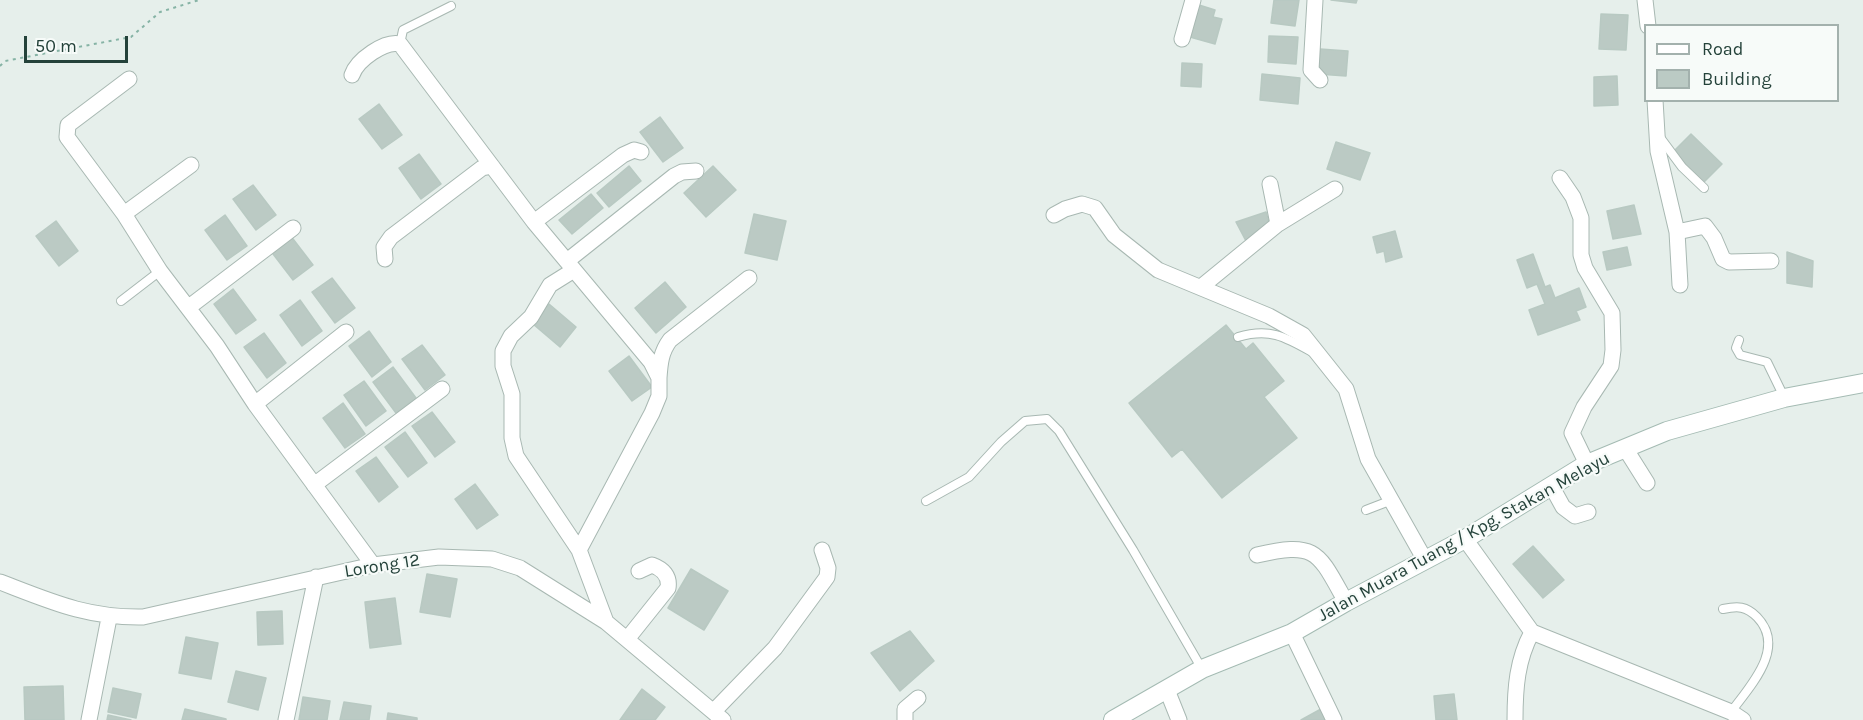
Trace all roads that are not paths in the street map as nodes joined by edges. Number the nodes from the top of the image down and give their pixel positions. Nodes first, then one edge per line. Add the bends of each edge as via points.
1 (1193, 0) edge
2 (1315, 0) edge
3 (1645, 0) edge
4 (451, 6) dead end
5 (1648, 24) edge
6 (1182, 39) dead end
7 (400, 44) junction
8 (352, 75) dead end
9 (129, 80) dead end
10 (1320, 80) dead end
11 (1655, 102) edge
12 (1658, 135) junction
13 (641, 152) dead end
14 (191, 165) dead end
15 (492, 166) junction
16 (696, 171) dead end
17 (1560, 178) dead end
18 (1270, 184) dead end
19 (1704, 188) dead end
20 (1335, 189) dead end
21 (124, 214) junction
22 (1054, 215) dead end
23 (534, 222) junction
24 (1278, 224) junction
25 (293, 228) dead end
26 (1677, 232) junction
27 (385, 260) dead end
28 (1771, 261) dead end
29 (570, 266) junction
30 (160, 271) junction
31 (749, 278) dead end
32 (1680, 285) dead end
33 (1201, 287) junction
34 (121, 301) dead end
35 (189, 307) junction
36 (346, 332) dead end
37 (1238, 337) dead end
38 (1739, 340) dead end
39 (1326, 360) junction
40 (659, 378) junction
41 (1863, 383) edge
42 (442, 389) dead end
43 (1784, 398) junction
44 (255, 404) junction
45 (1625, 448) junction
46 (1587, 464) junction
47 (1647, 483) dead end
48 (314, 485) junction
49 (1552, 487) junction
50 (1392, 500) junction
51 (926, 501) dead end
52 (1366, 510) dead end
53 (1588, 512) dead end
54 (1465, 539) junction
55 (579, 550) junction
56 (822, 550) dead end
57 (1257, 555) dead end
58 (1425, 560) junction
59 (373, 565) junction
60 (639, 572) dead end
61 (316, 577) junction
62 (0, 582) edge
63 (1346, 602) junction
64 (1723, 609) dead end
65 (109, 618) junction
66 (606, 622) junction
67 (1532, 632) junction
68 (1292, 633) junction
69 (628, 638) junction
70 (1202, 669) junction
71 (1167, 690) junction
72 (918, 698) dead end
73 (718, 716) edge
74 (1737, 716) edge
75 (89, 720) edge
76 (286, 720) edge
77 (905, 720) edge
78 (1113, 720) edge
79 (1179, 720) edge
80 (1334, 720) edge
81 (1515, 720) edge

1 - 6 street
2 - 10 street via 1311,70
3 - 5 street
4 - 7 lane via 403,30
7 - 8 street via 387,44 360,63
7 - 15 street
9 - 21 street via 68,125 66,132
11 - 12 street
12 - 19 lane
12 - 26 street via 1658,151
13 - 23 street via 634,150 623,155
14 - 21 street
15 - 23 street
15 - 27 street via 482,168 391,237 384,247
16 - 29 street via 674,176
17 - 46 street via 1581,218 1585,268 1612,313 1611,366 1572,433
18 - 24 street
20 - 24 street
21 - 30 street
22 - 33 street via 1082,204 1095,208 1114,235 1142,259 1158,270
23 - 29 street
24 - 33 street
25 - 35 street
26 - 28 street via 1705,226 1723,259
26 - 32 street
29 - 40 street via 637,344
29 - 55 street via 550,285 531,317 511,336 503,351 503,366 512,394 516,456
30 - 34 lane
30 - 35 street
31 - 40 street via 670,340 662,356
33 - 39 street via 1303,335
35 - 44 street
36 - 44 street
37 - 39 lane via 1258,331 1276,335
38 - 43 lane via 1736,348 1740,355 1767,362
39 - 50 street via 1346,389 1368,459
40 - 55 street via 659,396 652,413
41 - 43 main road, Jalan Muara Tuang / Kpg. Stakan Melayu
42 - 48 street
43 - 45 main road, Jalan Muara Tuang / Kpg. Stakan Melayu via 1667,431
44 - 48 street
45 - 46 main road, Jalan Muara Tuang / Kpg. Stakan Melayu
45 - 47 street
46 - 49 main road, Jalan Muara Tuang / Kpg. Stakan Melayu
48 - 59 street
49 - 53 street via 1568,513 1575,516
49 - 54 main road, Jalan Muara Tuang / Kpg. Stakan Melayu
50 - 52 lane
50 - 58 street
51 - 70 lane via 969,477 1025,421 1047,419 1059,431 1133,550
54 - 58 main road, Jalan Muara Tuang / Kpg. Stakan Melayu
54 - 67 street
55 - 66 street
56 - 73 street via 827,578
57 - 63 street via 1288,549 1313,552 1323,560
58 - 63 main road, Jalan Muara Tuang / Kpg. Stakan Melayu
59 - 61 street, Lorong 12
59 - 66 street, Lorong 12 via 439,557 492,559 520,568
60 - 69 street via 652,565 659,567 667,578 668,588
61 - 65 street, Lorong 12 via 170,612
61 - 76 street
62 - 65 street, Lorong 12 via 74,610
63 - 68 main road, Jalan Muara Tuang / Kpg. Stakan Melayu
64 - 74 lane via 1746,608 1759,619 1768,637 1761,672
65 - 75 street
66 - 69 street, Lorong 12
67 - 74 street
67 - 81 street via 1517,675
68 - 70 main road, Jalan Muara Tuang / Kpg. Stakan Melayu
68 - 80 street
69 - 73 street, Lorong 12
70 - 71 main road, Jalan Muara Tuang / Kpg. Stakan Melayu
71 - 78 main road, Jalan Muara Tuang / Kpg. Stakan Melayu
71 - 79 street
72 - 77 street via 905,709

